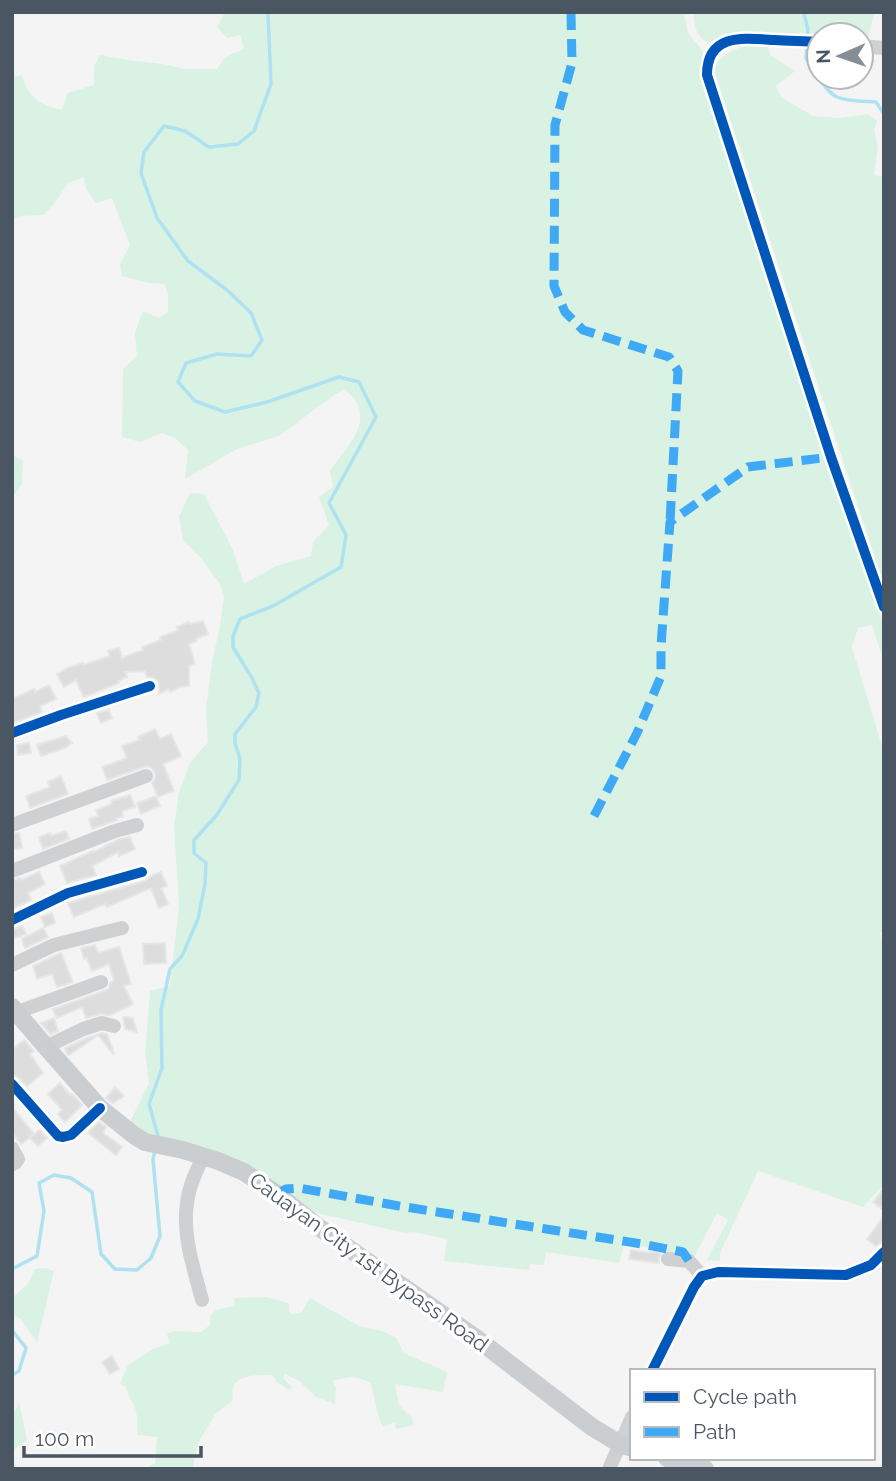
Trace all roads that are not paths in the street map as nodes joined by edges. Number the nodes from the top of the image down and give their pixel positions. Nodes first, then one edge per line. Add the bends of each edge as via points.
1 (805, 42) edge
2 (884, 607) edge
3 (150, 686) dead end
4 (12, 733) edge
5 (146, 776) dead end
6 (12, 825) edge
7 (136, 825) dead end
8 (12, 871) edge
9 (142, 872) dead end
10 (12, 920) edge
11 (122, 928) dead end
12 (12, 965) edge
13 (101, 982) dead end
14 (14, 1009) edge
15 (114, 1026) dead end
16 (46, 1047) junction
17 (12, 1084) edge
18 (100, 1108) junction
19 (12, 1148) edge
20 (203, 1157) junction
21 (12, 1164) edge
22 (884, 1252) edge
23 (668, 1259) dead end
24 (871, 1265) junction
25 (884, 1273) edge
26 (702, 1276) junction
27 (202, 1300) dead end
28 (653, 1369) edge
29 (630, 1427) edge
30 (626, 1446) edge
31 (674, 1460) edge
32 (609, 1469) edge
33 (705, 1469) edge

1 - 2 street via 740,38 724,43 712,51 707,75
3 - 4 street
5 - 6 street
7 - 8 street
9 - 10 street via 68,893
11 - 12 street via 54,945
13 - 14 street
14 - 16 main road, Cauayan City 1st Bypass Road
15 - 16 street via 102,1023
16 - 18 main road, Cauayan City 1st Bypass Road
17 - 18 street via 58,1136 71,1135
18 - 20 main road, Cauayan City 1st Bypass Road via 145,1142
19 - 21 street via 18,1159
20 - 27 street via 191,1184 185,1220
20 - 30 main road, Cauayan City 1st Bypass Road via 244,1172 277,1194 592,1427
22 - 24 street
23 - 26 street via 689,1261
24 - 25 street
24 - 26 street via 846,1275 718,1272
26 - 28 street
29 - 30 street
30 - 32 street
31 - 33 main road

